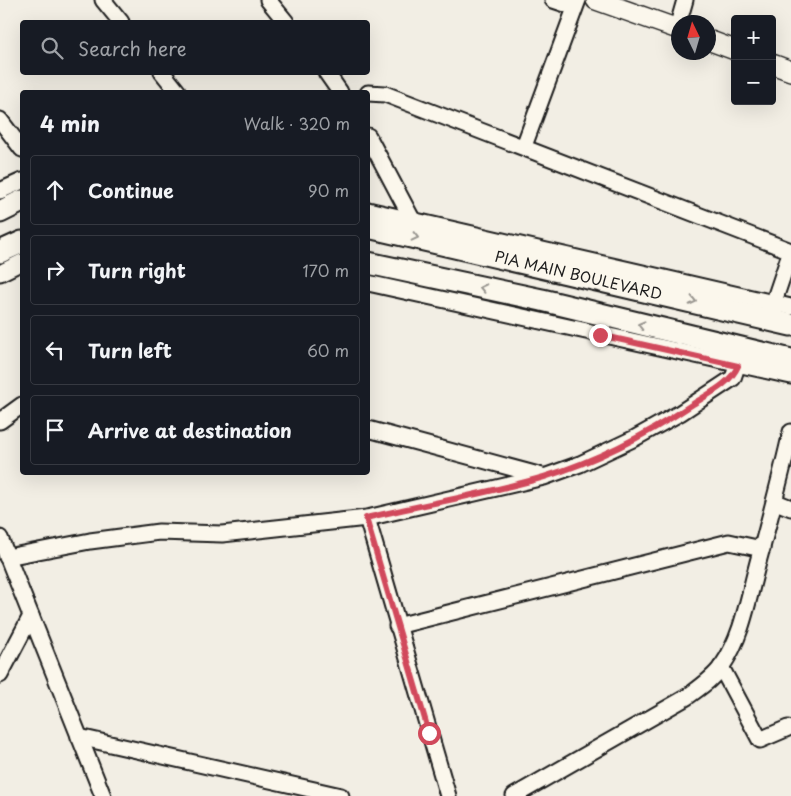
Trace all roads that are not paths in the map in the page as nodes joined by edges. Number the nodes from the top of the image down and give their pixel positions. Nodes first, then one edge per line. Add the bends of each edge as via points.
1 (103, 0) edge
2 (268, 0) edge
3 (553, 0) edge
4 (596, 0) edge
5 (686, 0) edge
6 (576, 3) edge
7 (682, 15) edge
8 (119, 20) edge
9 (284, 20) edge
10 (671, 27) edge
11 (716, 43) edge
12 (731, 49) edge
13 (776, 65) edge
14 (791, 71) edge
15 (164, 75) edge
16 (328, 75) edge
17 (176, 90) edge
18 (339, 90) edge
19 (370, 93) edge
20 (0, 120) edge
21 (370, 140) edge
22 (20, 146) edge
23 (524, 146) junction
24 (20, 182) edge
25 (0, 191) edge
26 (20, 202) edge
27 (370, 211) edge
28 (0, 212) edge
29 (413, 222) junction
30 (370, 227) edge
31 (20, 243) edge
32 (791, 250) edge
33 (0, 252) edge
34 (20, 263) edge
35 (370, 263) edge
36 (0, 273) edge
37 (370, 283) edge
38 (791, 307) edge
39 (771, 311) junction
40 (791, 325) edge
41 (741, 358) junction
42 (791, 360) edge
43 (791, 376) edge
44 (20, 407) edge
45 (0, 421) edge
46 (370, 430) edge
47 (791, 432) edge
48 (544, 477) junction
49 (776, 502) junction
50 (791, 508) edge
51 (366, 518) junction
52 (0, 540) edge
53 (762, 549) junction
54 (7, 557) junction
55 (31, 616) junction
56 (397, 626) junction
57 (721, 667) junction
58 (0, 675) edge
59 (788, 728) dead end
60 (79, 737) junction
61 (294, 791) edge
62 (103, 796) edge
63 (342, 796) edge
64 (448, 796) edge
65 (514, 796) edge

1 - 8 street
2 - 9 street
3 - 6 street
4 - 10 street
5 - 7 street
6 - 23 street
11 - 12 street
13 - 14 street
15 - 17 street
16 - 18 street
19 - 23 street via 386,94
20 - 22 street
21 - 29 street
23 - 32 street
24 - 25 street
26 - 28 main road
27 - 29 street
29 - 39 street
30 -> 39 main road, PIA MAIN BOULEVARD
31 - 33 main road
32 - 39 street
34 - 36 street
41 -> 35 main road via 542,300
37 - 41 street
38 - 39 street
39 - 40 main road, PIA MAIN BOULEVARD
41 - 42 main road
41 - 43 street
41 - 48 street via 733,378 680,413 580,464
44 - 45 street
46 - 48 street
47 - 49 street
48 - 51 street
49 - 50 street
49 - 53 street
51 - 54 street via 222,534 158,532
51 - 56 street
52 - 54 street
53 - 56 street via 729,542
53 - 57 street via 736,641
54 - 55 street
55 - 58 street
55 - 60 street
56 - 64 street
57 - 59 street via 760,740
57 - 65 street via 708,682 687,697
60 - 61 street
60 - 62 street
61 - 63 street

